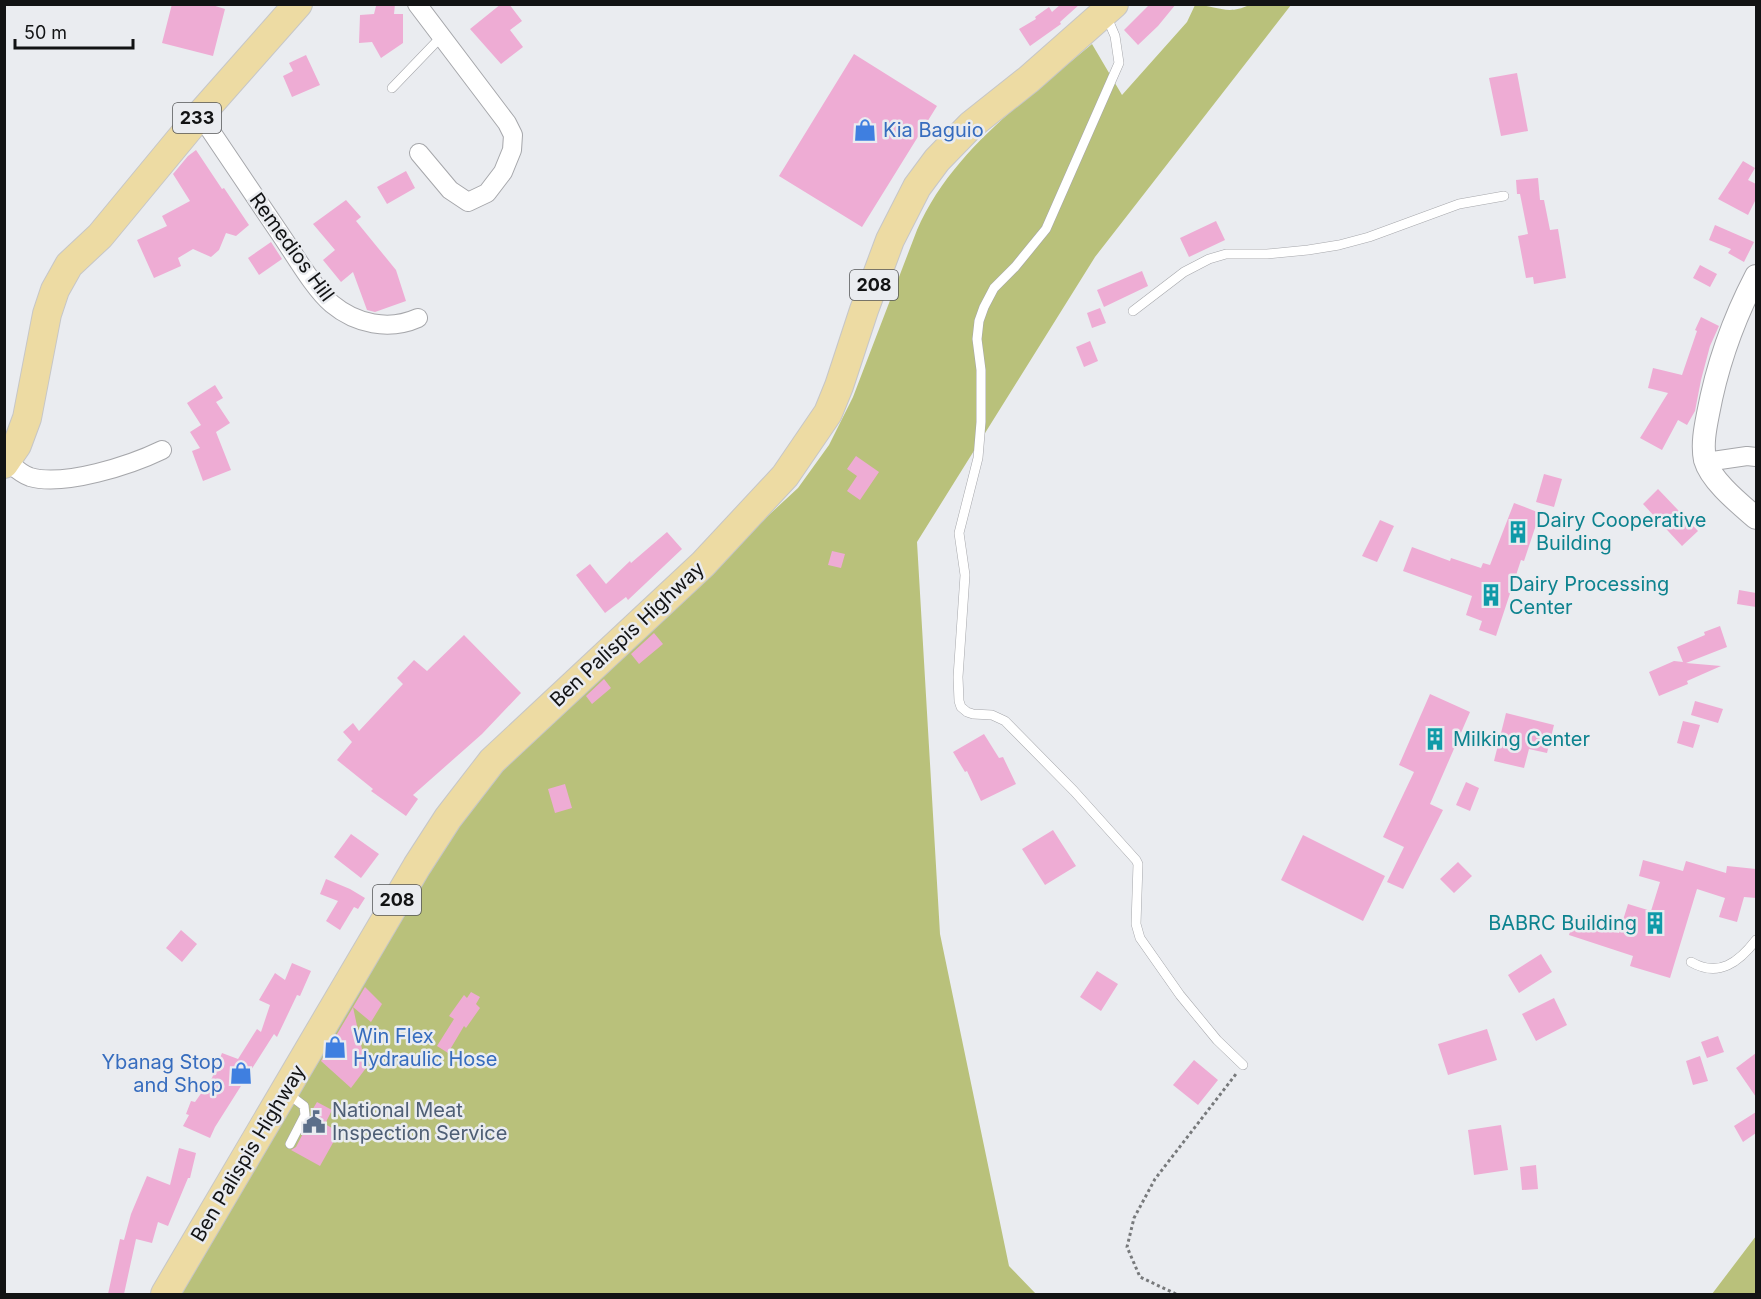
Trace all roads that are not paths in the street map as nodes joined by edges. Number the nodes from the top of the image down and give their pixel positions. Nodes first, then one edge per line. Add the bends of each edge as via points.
1 (298, 4) edge
2 (417, 4) edge
3 (1109, 9) edge
4 (441, 37) junction
5 (392, 88) dead end
6 (200, 115) junction
7 (419, 153) dead end
8 (1504, 196) dead end
9 (1756, 276) edge
10 (1133, 311) dead end
11 (418, 318) dead end
12 (162, 450) dead end
13 (1756, 457) edge
14 (1706, 462) junction
15 (6, 463) edge
16 (1756, 518) edge
17 (1756, 940) edge
18 (1691, 963) dead end
19 (1243, 1065) road end
20 (285, 1091) junction
21 (290, 1144) dead end
22 (165, 1294) edge

1 - 6 main road, 233
2 - 4 street
3 - 19 lane via 1119,63 1046,229 994,288 979,321 978,458 959,533 965,575 958,701 967,712 1005,721 1136,860 1136,924 1140,938 1180,995
3 - 20 main road, Ben Palispis Highway / 208 via 971,125 917,187 890,240 828,413 808,444 785,476 703,564 492,761 417,866
4 - 5 lane
4 - 7 street via 507,123 513,135 512,150 503,172 487,193 468,202 450,190
6 - 11 street, Remedios Hill via 330,303 361,322 406,323
6 - 15 main road, 233 via 100,236 69,265 55,290 27,418
8 - 10 lane via 1459,204 1339,245 1277,253 1226,254 1209,259 1184,272
9 - 14 street via 1739,308 1716,375 1704,445
12 - 15 street via 89,475 45,479 21,473
13 - 14 street
14 - 16 street via 1728,492
17 - 18 lane via 1741,956 1721,968 1707,970
20 - 21 lane via 304,1106 305,1115
20 - 22 main road, Ben Palispis Highway / 208

